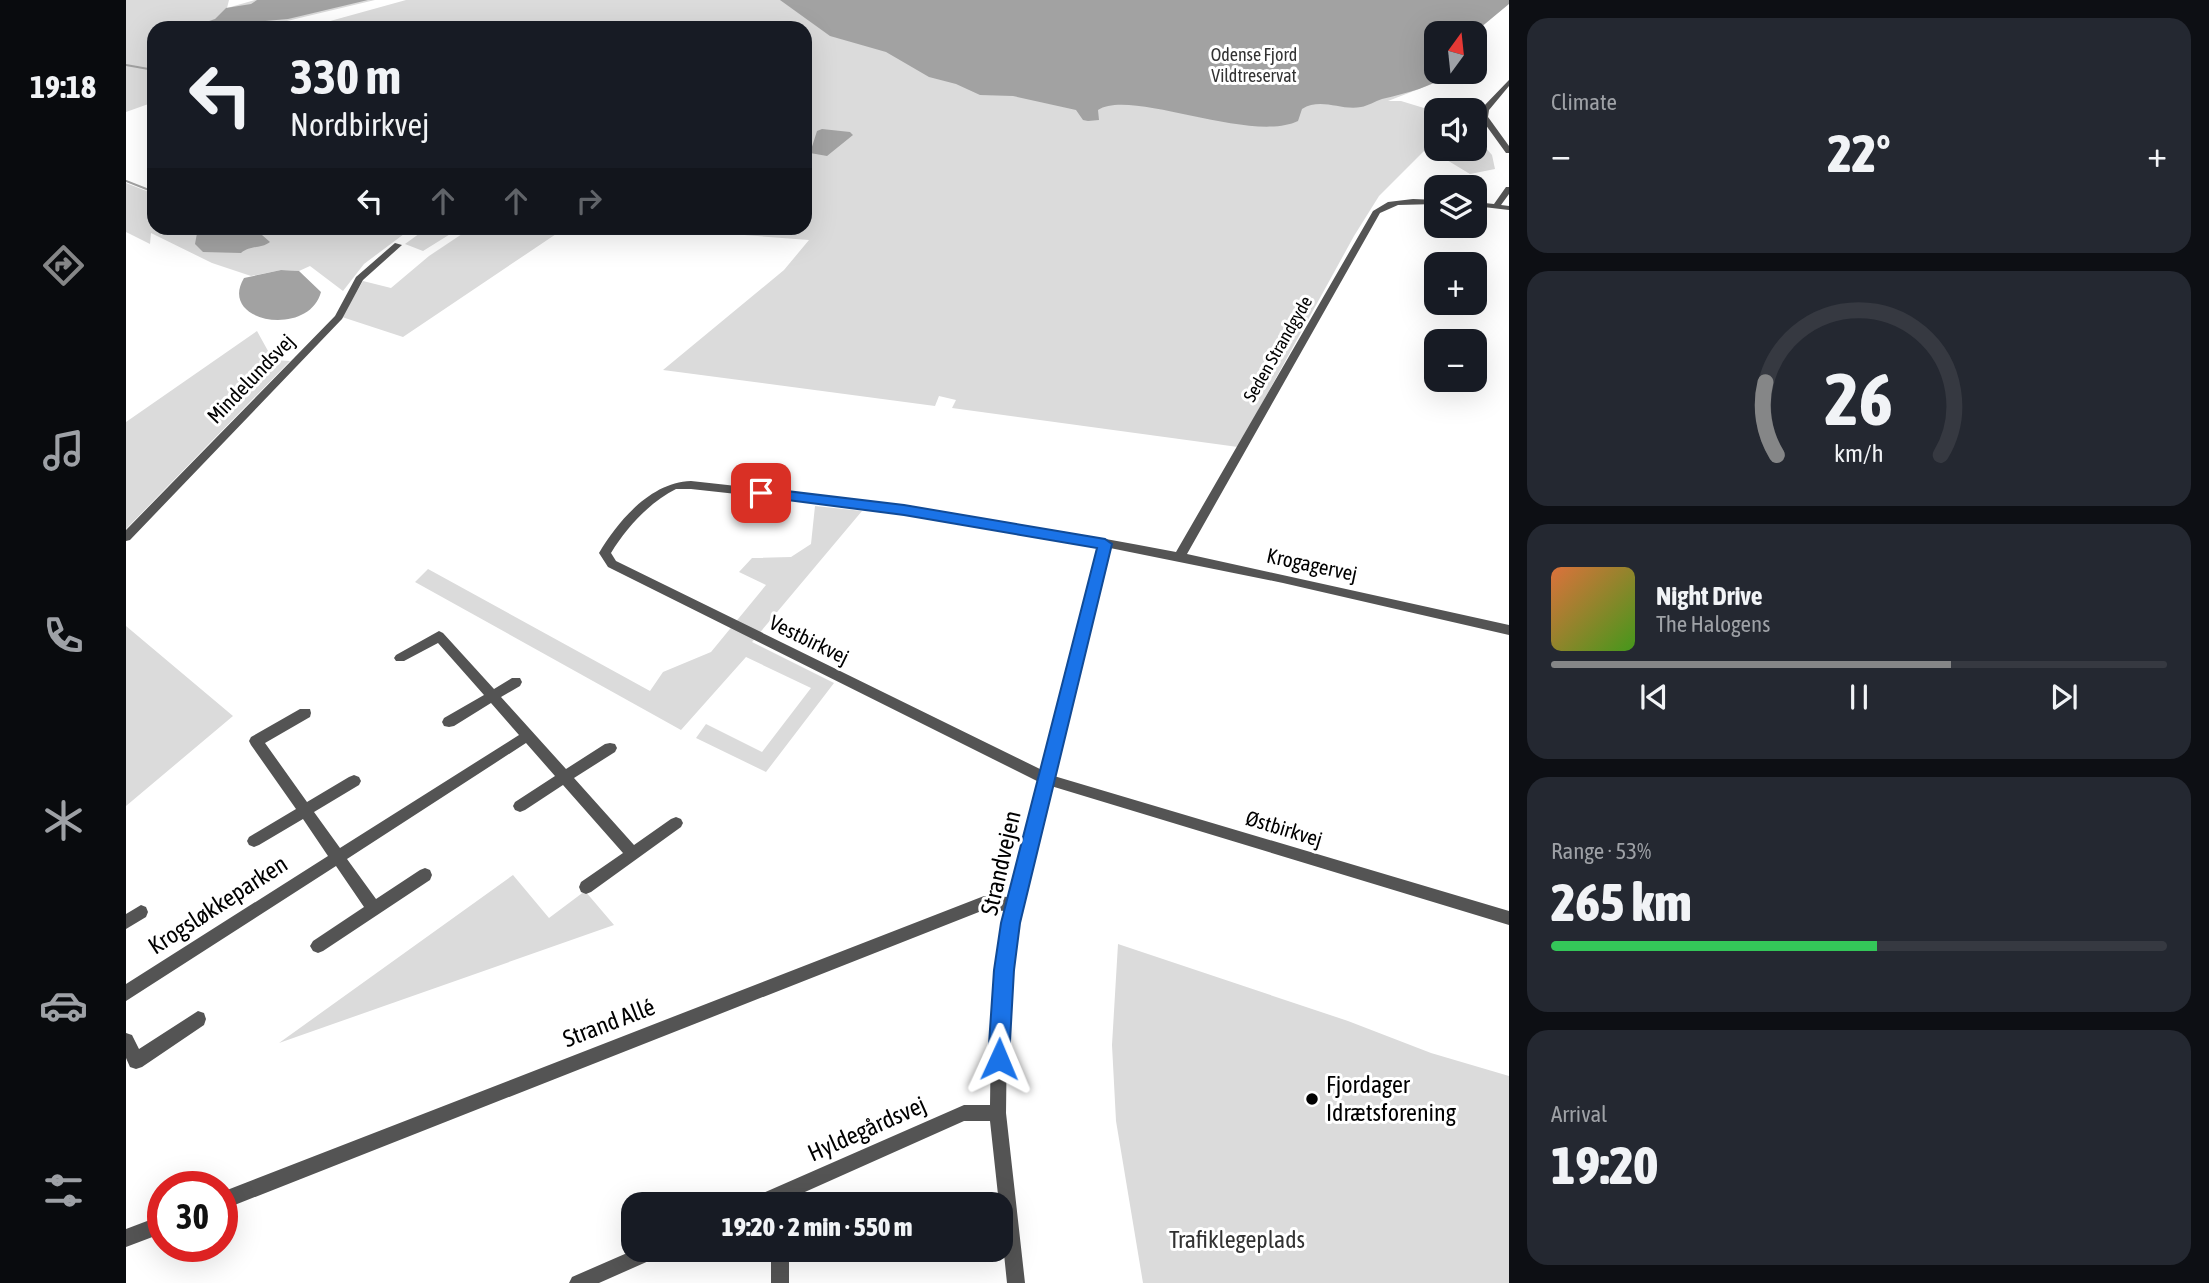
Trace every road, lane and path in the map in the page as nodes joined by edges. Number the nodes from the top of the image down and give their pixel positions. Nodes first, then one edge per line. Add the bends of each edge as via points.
1 (1509, 82) edge
2 (1509, 151) edge
3 (1509, 189) edge
4 (1424, 202) edge
5 (1487, 205) edge
6 (1497, 205) junction
7 (1509, 208) edge
8 (398, 246) dead end
9 (126, 537) edge
10 (1105, 544) junction
11 (1179, 558) junction
12 (1509, 630) edge
13 (400, 658) dead end
14 (516, 682) dead end
15 (491, 697) junction
16 (304, 713) dead end
17 (449, 722) dead end
18 (527, 736) junction
19 (610, 748) dead end
20 (564, 777) junction
21 (1046, 779) junction
22 (354, 781) dead end
23 (520, 806) dead end
24 (304, 811) junction
25 (676, 823) dead end
26 (254, 841) dead end
27 (633, 854) junction
28 (337, 858) junction
29 (425, 875) dead end
30 (586, 887) dead end
31 (1015, 904) junction
32 (374, 909) junction
33 (141, 912) dead end
34 (1509, 918) edge
35 (126, 922) edge
36 (318, 946) dead end
37 (126, 993) edge
38 (198, 1019) dead end
39 (126, 1041) edge
40 (998, 1113) junction
41 (796, 1192) edge
42 (238, 1194) edge
43 (147, 1230) edge
44 (126, 1238) edge
45 (626, 1262) edge
46 (780, 1262) edge
47 (578, 1283) edge
48 (780, 1283) edge
49 (1016, 1283) edge

1 - 2 street via 1484,117
3 - 6 street
4 - 11 street, Seden Strandgyde via 1386,205 1377,211
5 - 6 street
6 - 7 street
8 - 9 street, Mindelundsvej via 359,279 339,317
10 - 11 street, Krogagervej
10 - 21 street, Strandvejen
10 - 21 street, Vestbirkvej via 904,510 691,485 674,486 662,493 605,553 612,564
11 - 12 street, Krogagervej
13 - 15 street via 439,636
14 - 15 street
15 - 17 street
15 - 18 street
16 - 24 street via 257,741
18 - 20 street
18 - 28 street, Krogsløkkeparken
19 - 20 street
20 - 23 street
20 - 27 street
21 - 31 street, Strandvejen
21 - 34 street, Østbirkvej
22 - 24 street, Krogsløkkeparken
24 - 26 street, Krogsløkkeparken
24 - 28 street
25 - 27 street
27 - 30 street
28 - 32 street
28 - 37 street, Krogsløkkeparken
29 - 32 street
31 - 40 street, Strandvejen via 1004,970
31 - 42 street, Strand Allé via 984,903
32 - 36 street
33 - 35 street, Krogsløkkeparken
38 - 39 street via 136,1061
40 - 41 street, Hyldegårdsvej via 964,1113
40 - 49 street, Strandvejen
43 - 44 street
45 - 47 street
46 - 48 street

